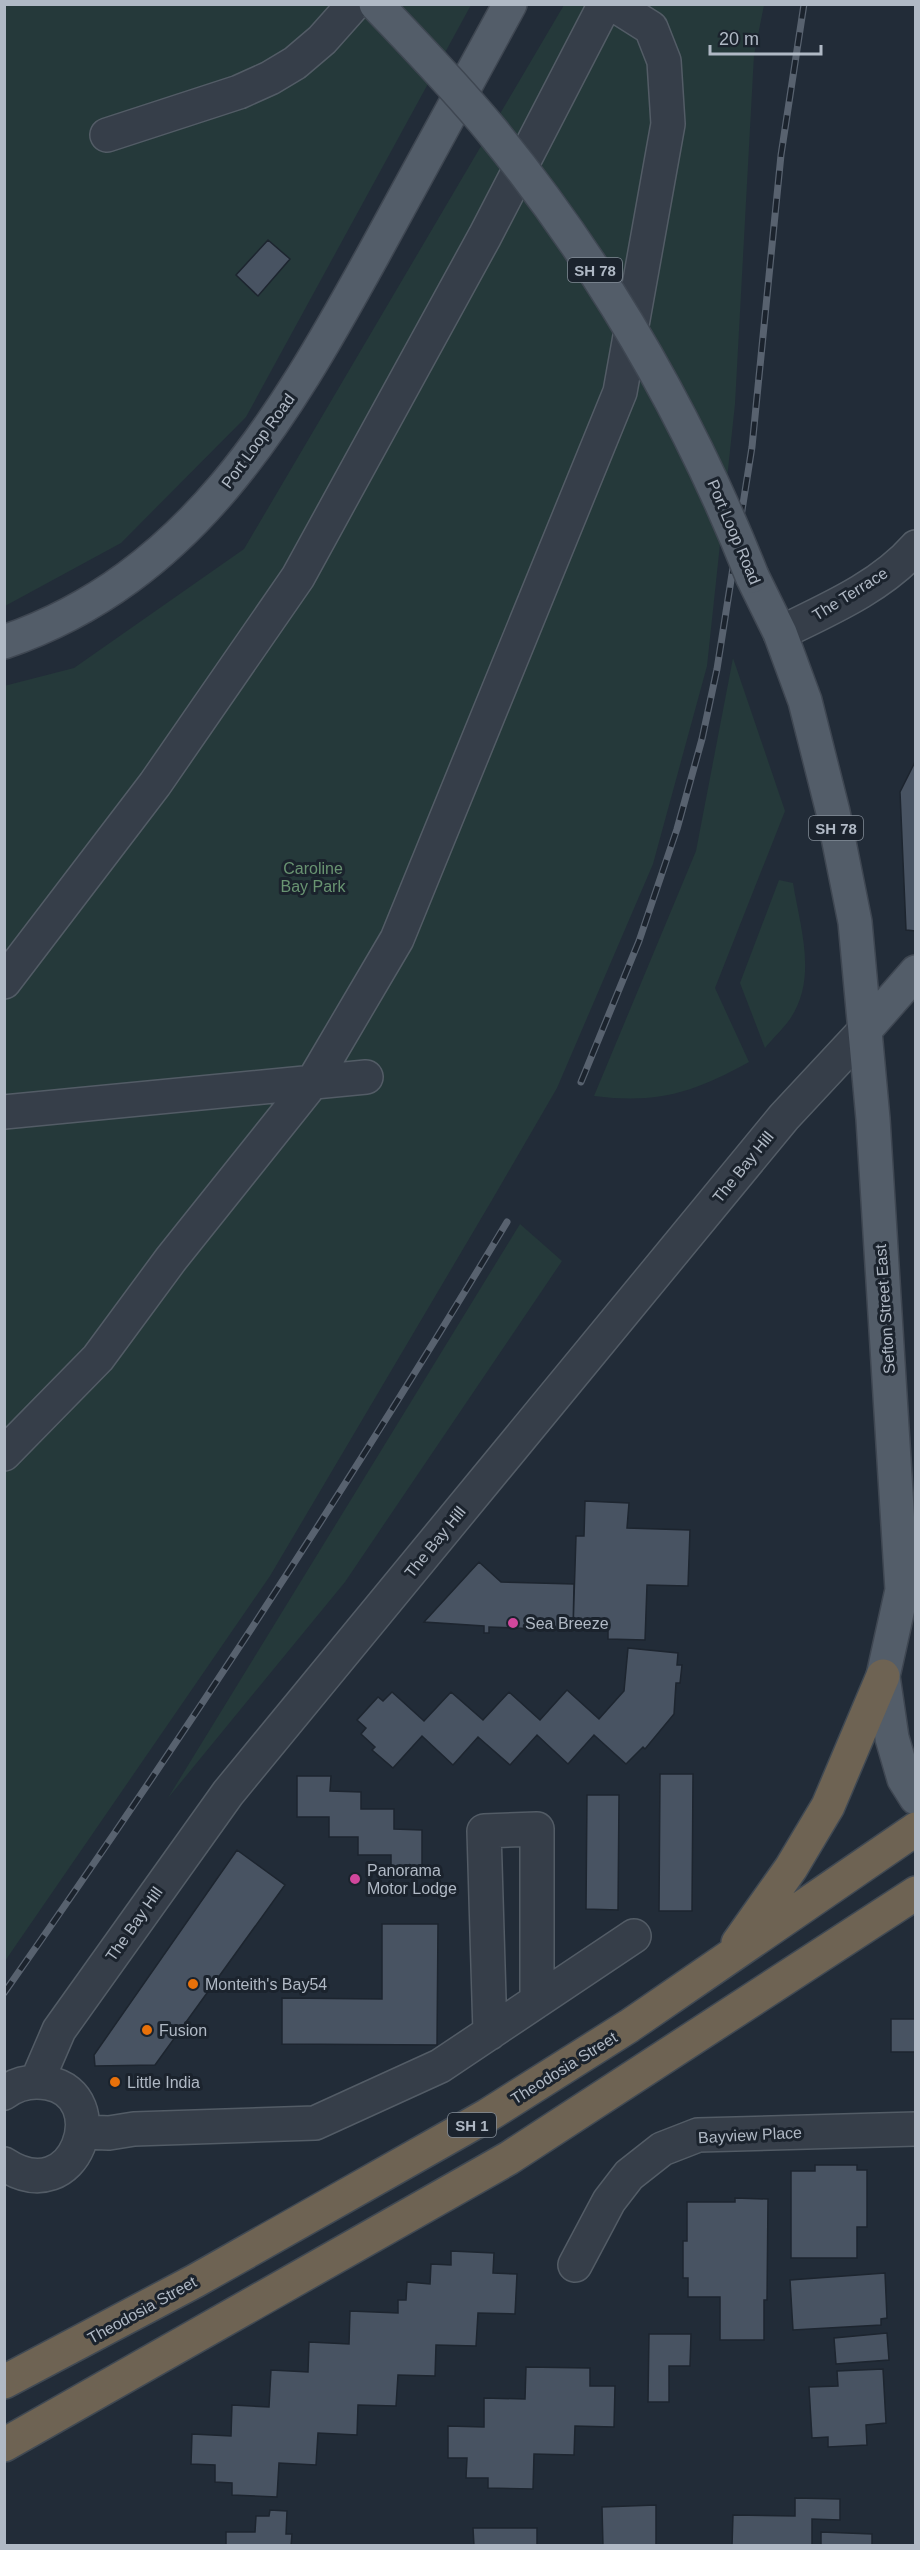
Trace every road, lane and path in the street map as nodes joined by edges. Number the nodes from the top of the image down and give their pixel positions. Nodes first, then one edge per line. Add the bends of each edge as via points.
1 (354, 4) edge
2 (376, 4) edge
3 (510, 4) edge
4 (604, 4) edge
5 (613, 4) edge
6 (107, 135) dead end
7 (915, 547) edge
8 (780, 633) junction
9 (4, 642) edge
10 (915, 972) edge
11 (4, 982) edge
12 (867, 1028) junction
13 (366, 1077) dead end
14 (314, 1080) junction
15 (4, 1112) edge
16 (4, 1454) edge
17 (902, 1590) junction
18 (915, 1620) edge
19 (883, 1676) junction
20 (915, 1798) edge
21 (915, 1828) edge
22 (915, 1893) edge
23 (634, 1936) dead end
24 (725, 1962) junction
25 (537, 2001) junction
26 (490, 2033) junction
27 (37, 2081) junction
28 (4, 2093) edge
29 (915, 2129) edge
30 (83, 2132) junction
31 (4, 2164) edge
32 (575, 2265) dead end
33 (4, 2382) edge
34 (4, 2445) edge

1 - 6 street via 322,40 270,78
2 - 8 main road, Port Loop Road / SH 78, bridge via 492,131 561,221 627,320 690,432
3 - 9 main road, Port Loop Road via 342,311 254,452 189,527 150,562 69,616
4 - 11 street via 485,236 298,577 155,784
5 - 14 street via 651,28 664,61 668,124 620,392 397,939
7 - 8 street, The Terrace via 860,591
8 - 12 main road, Port Loop Road / SH 78 via 805,700 833,812 855,922
10 - 12 main road
12 - 17 main road, Sefton Street East / SH 78
12 - 27 street, The Bay Hill via 784,1117 228,1793 59,2030
13 - 14 street
14 - 15 street
14 - 16 street via 171,1259 98,1358
17 - 18 main road, Sefton Street East / SH 78
17 - 19 main road, Sefton Street East / SH 78
19 - 20 main road, Sefton Street East / SH 78 via 892,1737 904,1779
19 - 24 highway via 828,1806 791,1868
21 - 24 highway, Theodosia Street / SH 1
22 - 34 highway, SH 1 via 508,2158
23 - 25 street
24 - 33 highway, Theodosia Street / SH 1 via 488,2115 184,2287
25 - 26 street
25 - 26 street via 537,1828 484,1831
26 - 30 street via 440,2066 315,2123
27 - 28 street
27 - 30 street via 52,2084 76,2102
29 - 32 street, Bayview Place via 698,2135 662,2149 629,2175 609,2200
30 - 31 street via 79,2149 69,2163 53,2173 36,2177 18,2173

